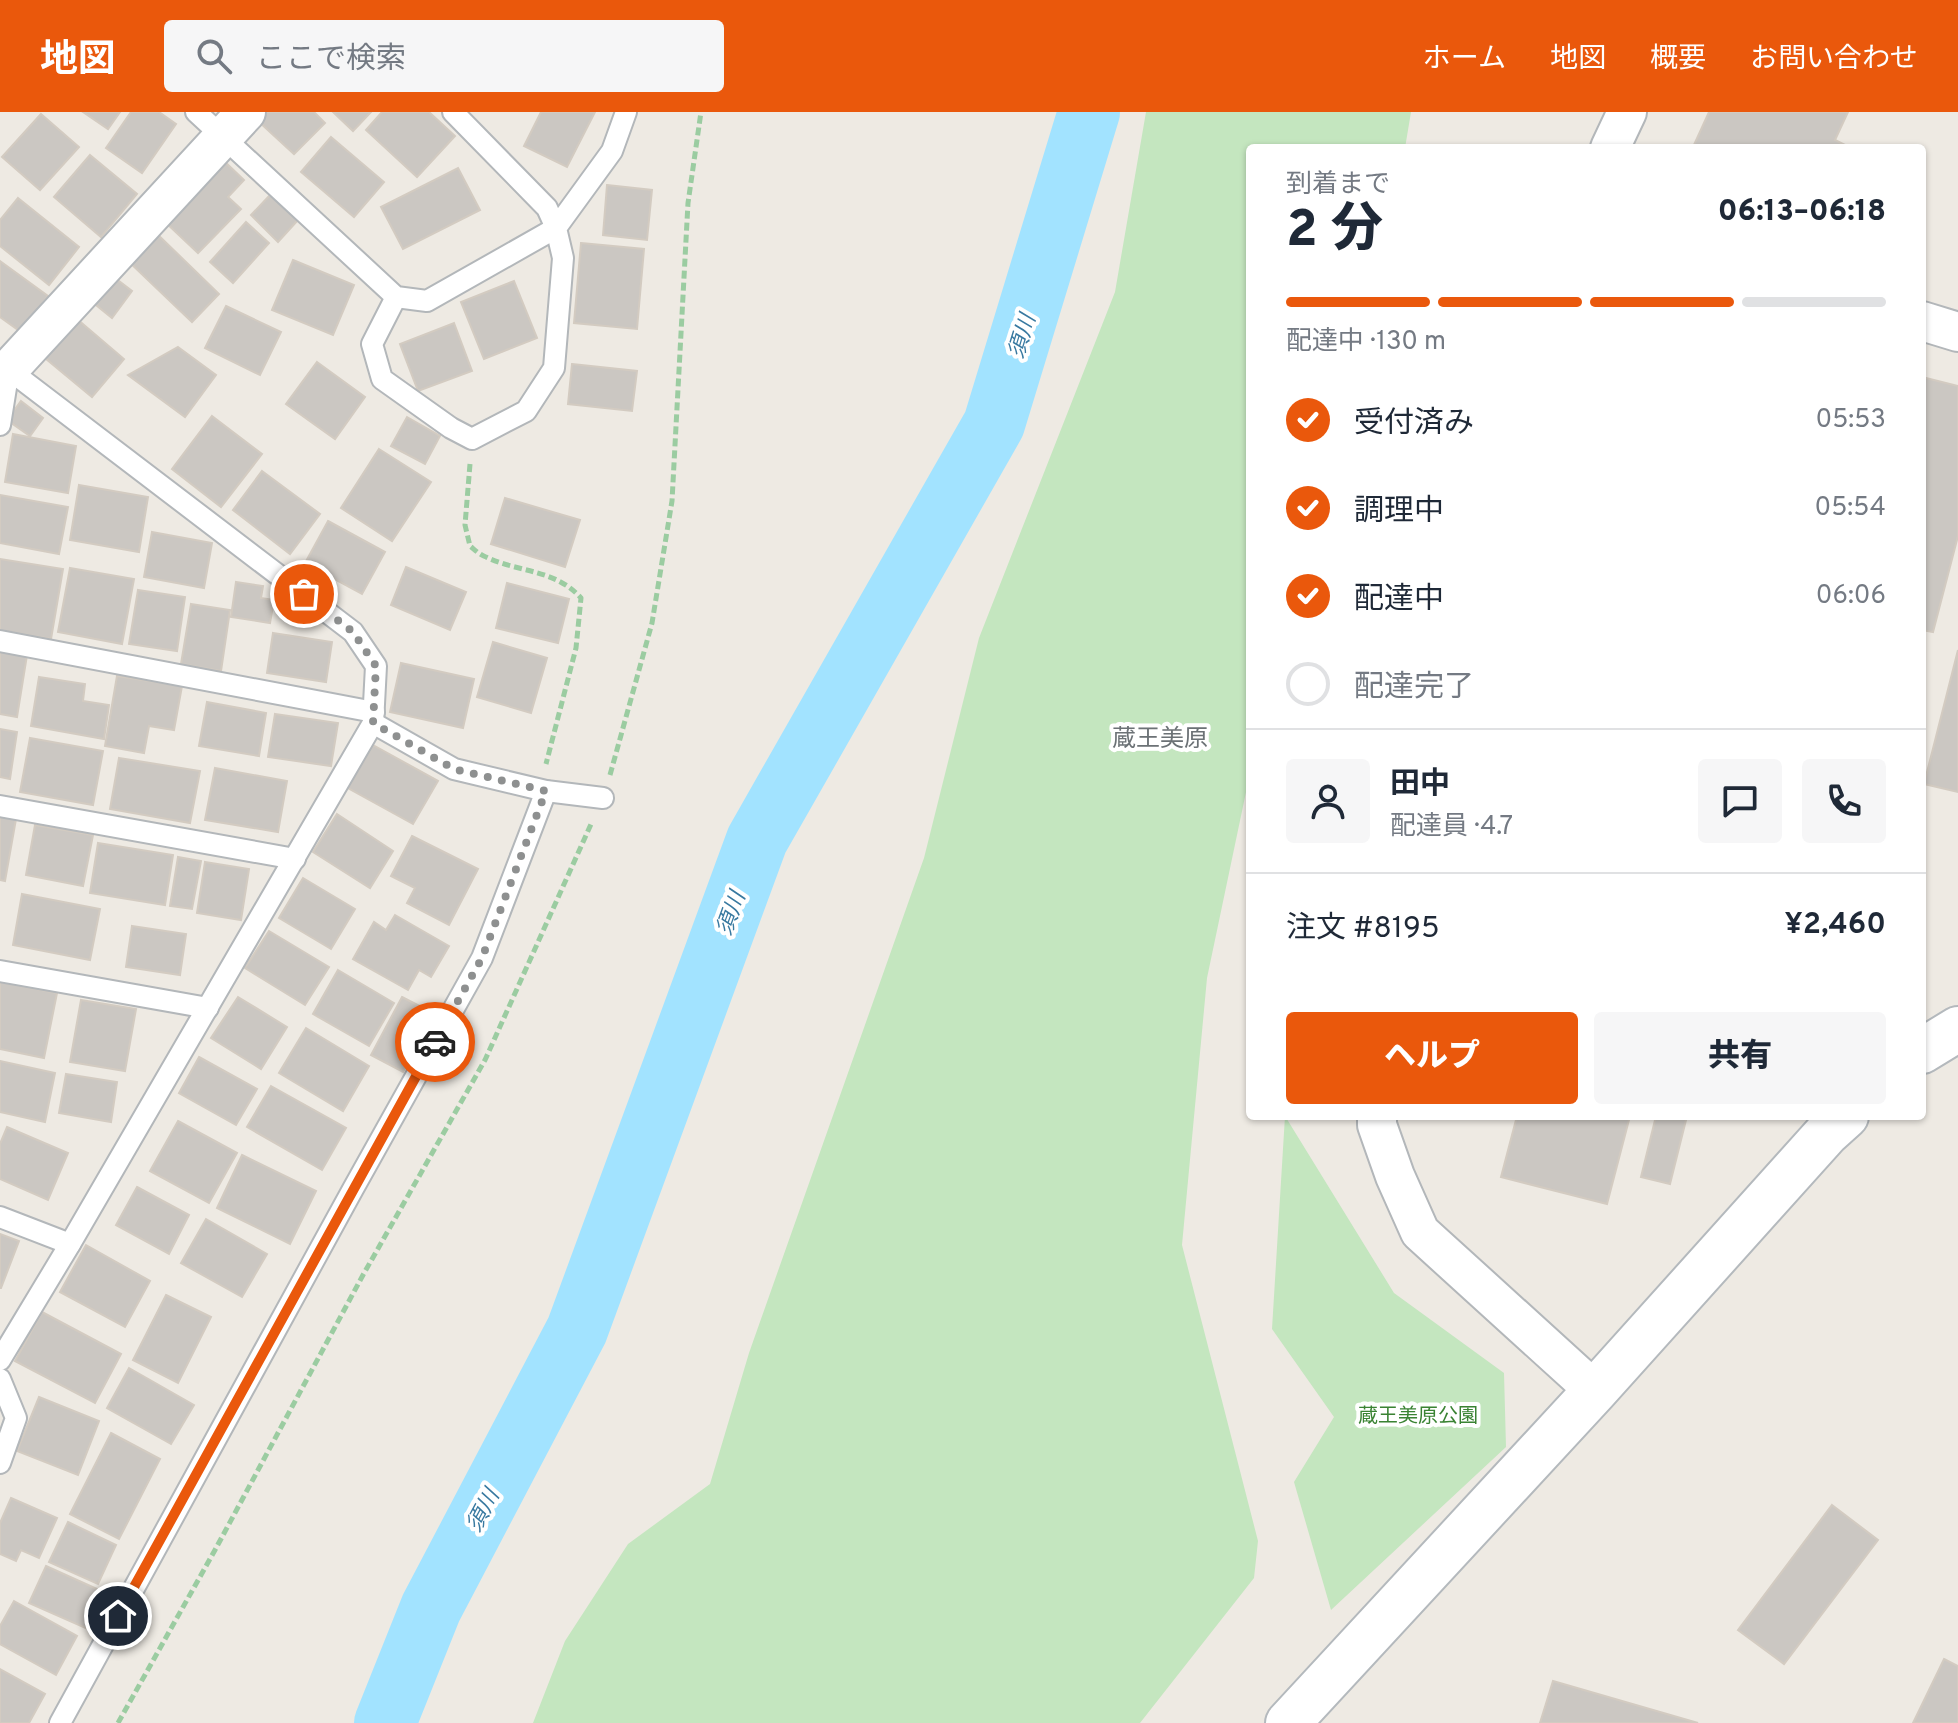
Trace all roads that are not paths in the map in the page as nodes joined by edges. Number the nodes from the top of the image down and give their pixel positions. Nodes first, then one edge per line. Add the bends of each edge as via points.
1 (453, 112) edge
2 (626, 112) edge
3 (1627, 112) edge
4 (222, 120) edge
5 (1612, 144) edge
6 (556, 228) junction
7 (396, 297) junction
8 (1926, 322) edge
9 (1958, 332) edge
10 (5, 367) edge
11 (0, 425) edge
12 (0, 641) edge
13 (374, 718) junction
14 (542, 790) junction
15 (603, 798) dead end
16 (0, 806) edge
17 (295, 859) junction
18 (0, 971) edge
19 (208, 1008) junction
20 (1958, 1029) edge
21 (1926, 1049) edge
22 (1377, 1120) edge
23 (1842, 1120) edge
24 (0, 1217) edge
25 (70, 1244) junction
26 (0, 1360) edge
27 (0, 1379) edge
28 (1595, 1391) junction
29 (0, 1463) edge
30 (60, 1723) edge
31 (1288, 1723) edge

1 - 6 lane via 547,208
2 - 6 lane via 612,151
3 - 5 street
4 - 7 lane
4 - 10 street
6 - 7 lane via 427,301
6 - 7 lane via 563,258 554,368 526,411 472,439 382,379 372,344
8 - 9 street
10 - 11 lane
10 - 13 lane via 353,632 376,666
12 - 13 lane
13 - 14 lane via 454,769
13 - 17 lane
14 - 15 lane
14 - 30 lane via 482,958
16 - 17 lane
17 - 19 lane
18 - 19 lane
19 - 25 lane
20 - 21 street
22 - 28 street via 1420,1232
23 - 28 street
24 - 25 lane
25 - 26 lane
27 - 29 lane via 16,1418
28 - 31 street

